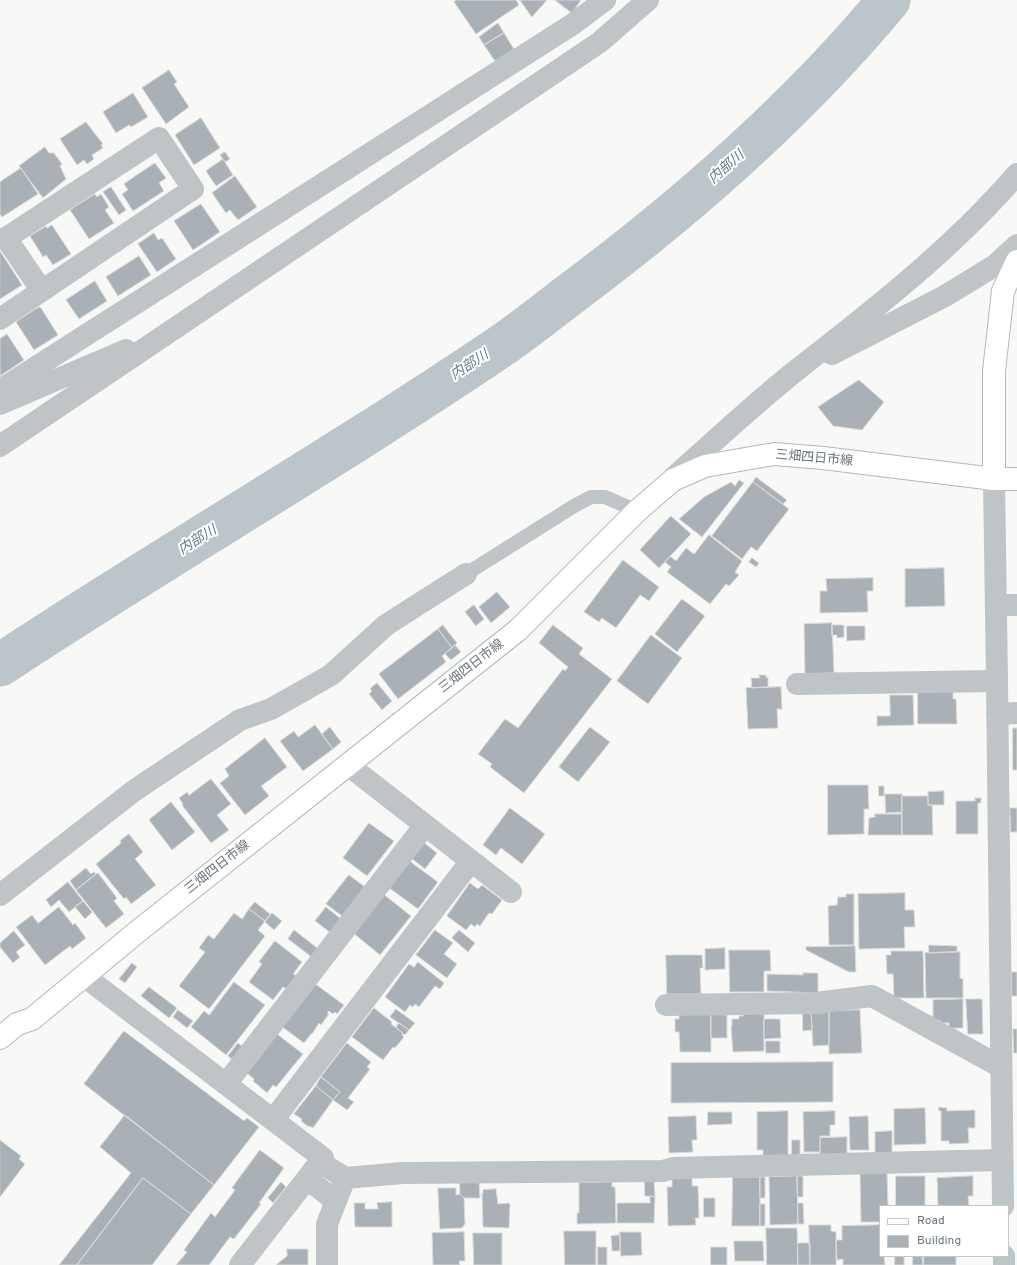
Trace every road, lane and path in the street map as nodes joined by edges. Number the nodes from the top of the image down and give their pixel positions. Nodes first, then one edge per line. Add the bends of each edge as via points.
1 (605, 0) edge
2 (648, 0) edge
3 (1017, 174) edge
4 (1017, 245) edge
5 (1017, 261) edge
6 (42, 291) junction
7 (0, 319) edge
8 (178, 327) junction
9 (796, 370) junction
10 (0, 390) edge
11 (0, 404) edge
12 (0, 446) edge
13 (994, 479) junction
14 (1017, 479) edge
15 (642, 505) junction
16 (466, 574) joint
17 (1007, 605) edge
18 (997, 681) junction
19 (796, 684) dead end
20 (1007, 714) edge
21 (348, 765) junction
22 (425, 825) junction
23 (471, 861) junction
24 (511, 892) dead end
25 (0, 895) edge
26 (84, 976) junction
27 (666, 1005) dead end
28 (0, 1038) edge
29 (1001, 1067) junction
30 (226, 1084) junction
31 (273, 1120) junction
32 (320, 1162) junction
33 (1007, 1165) edge
34 (345, 1178) junction
35 (307, 1179) junction
36 (336, 1201) junction
37 (1003, 1205) edge
38 (240, 1265) edge
39 (327, 1265) edge

1 - 10 street
2 - 8 street via 600,42 292,247
3 - 9 street via 957,236 900,288
4 - 9 street via 994,266 945,296 864,339
5 - 13 main road via 1003,291 994,371
6 - 6 street via 193,189 159,138 6,238
6 - 7 street
8 - 11 street
8 - 12 street
9 - 15 street
13 - 14 main road, 三畑四日市線
13 - 15 main road, 三畑四日市線 via 774,454 705,466 673,480
13 - 17 street
15 - 16 lane via 605,497 591,497
15 - 21 main road, 三畑四日市線 via 518,630
16 - 25 street via 386,625 331,675 271,709 240,720 135,790
17 - 18 street
18 - 19 street
18 - 20 street
20 - 29 street
21 - 22 street
21 - 26 main road, 三畑四日市線
22 - 23 street
22 - 30 street
23 - 24 street
23 - 31 street
26 - 28 main road, 三畑四日市線 via 32,1019 17,1024
26 - 30 street
27 - 29 street via 816,1003 872,996
29 - 33 street
30 - 31 street
31 - 32 street via 323,1158
32 - 34 street
32 - 35 street
33 - 34 street via 403,1173
33 - 37 street
34 - 36 street
35 - 36 street
35 - 38 street
36 - 39 street via 327,1224

